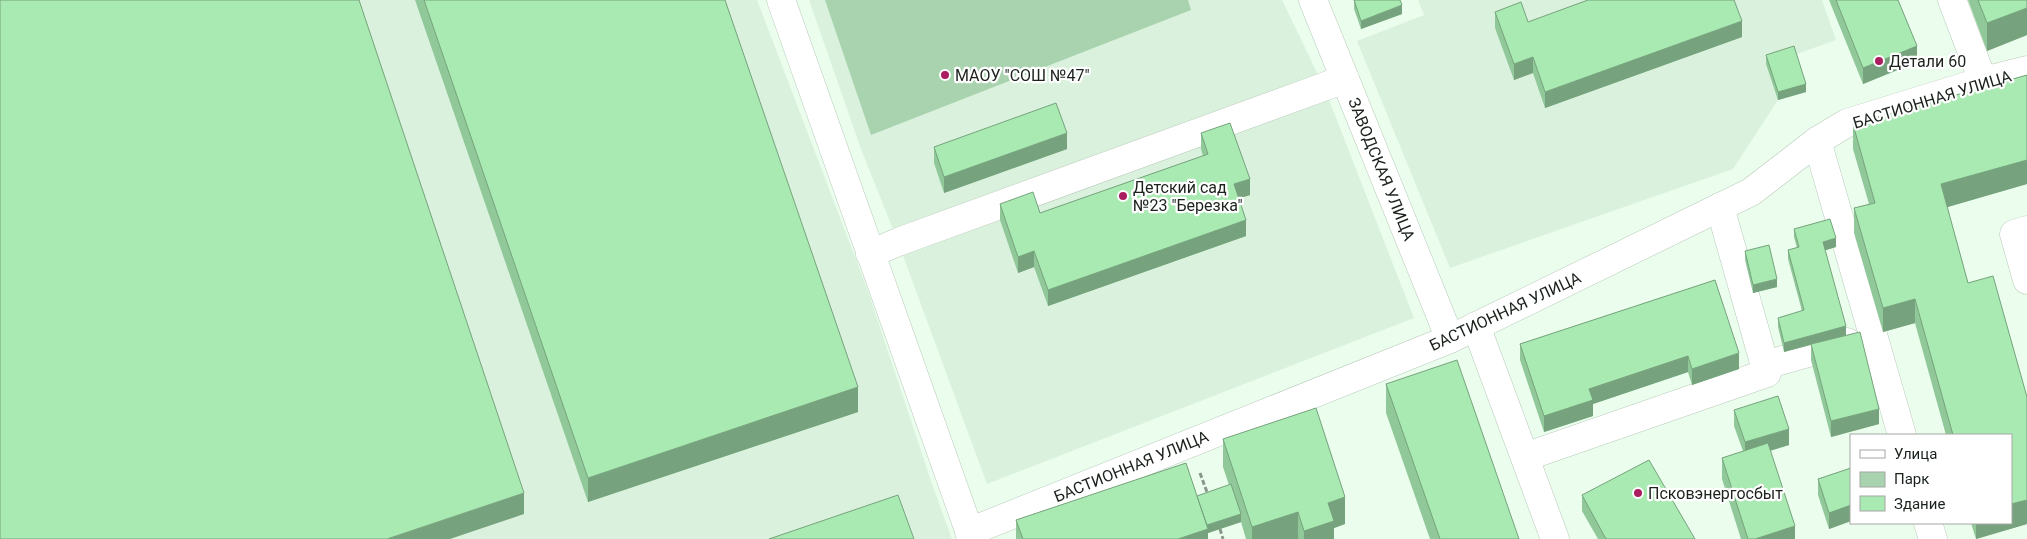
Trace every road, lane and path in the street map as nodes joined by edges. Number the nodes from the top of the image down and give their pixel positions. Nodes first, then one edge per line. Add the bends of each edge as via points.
1 (780, 0) edge
2 (1313, 0) edge
3 (1952, 0) edge
4 (2027, 70) edge
5 (1345, 79) junction
6 (1983, 81) junction
7 (1817, 141) junction
8 (1720, 208) junction
9 (2027, 230) edge
10 (870, 254) junction
11 (2027, 280) edge
12 (1476, 326) junction
13 (1873, 335) junction
14 (1450, 339) junction
15 (1765, 365) junction
16 (1902, 434) edge
17 (1525, 457) junction
18 (1928, 524) edge
19 (1220, 529) edge
20 (970, 536) edge
21 (1223, 539) edge
22 (1555, 539) edge
23 (1933, 539) edge

1 - 10 street
2 - 5 street, ЗАВОДСКАЯ УЛИЦА
3 - 6 street
4 - 6 street, БАСТИОННАЯ УЛИЦА
5 - 10 street
5 - 14 street, ЗАВОДСКАЯ УЛИЦА
6 - 7 street, БАСТИОННАЯ УЛИЦА via 1847,123
7 - 8 street, БАСТИОННАЯ УЛИЦА via 1751,192
7 - 13 street
8 - 12 street, БАСТИОННАЯ УЛИЦА
8 - 15 street
9 - 11 street via 2014,234
10 - 20 street
12 - 14 street, БАСТИОННАЯ УЛИЦА
12 - 17 street
13 - 15 street
13 - 16 street
14 - 20 street, БАСТИОННАЯ УЛИЦА
15 - 17 street via 1767,374
17 - 22 street
18 - 23 street
19 - 21 path

